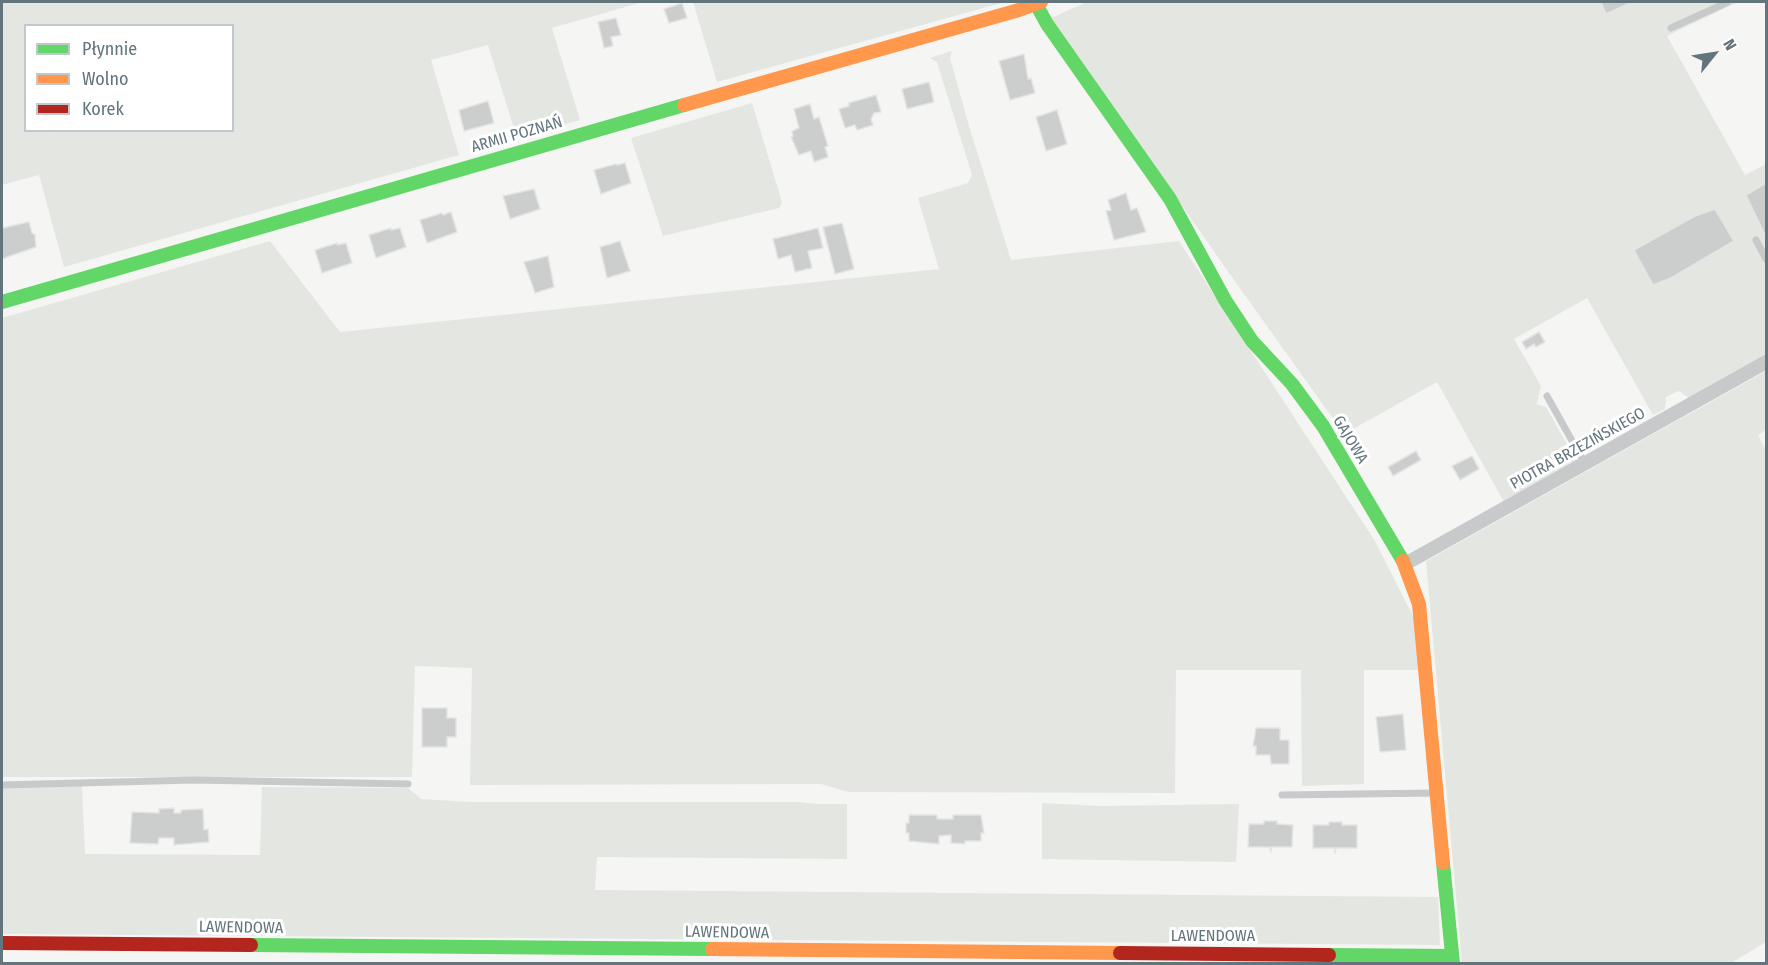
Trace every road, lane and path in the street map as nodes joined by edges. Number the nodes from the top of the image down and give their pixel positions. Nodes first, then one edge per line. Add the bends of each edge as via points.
1 (1037, 2) edge
2 (1728, 2) edge
3 (1671, 28) dead end
4 (1756, 240) dead end
5 (1767, 259) edge
6 (2, 302) edge
7 (1767, 362) edge
8 (1547, 396) dead end
9 (1585, 464) junction
10 (1405, 564) junction
11 (408, 784) dead end
12 (2, 785) edge
13 (1437, 793) junction
14 (1282, 795) dead end
15 (2, 943) edge
16 (1452, 959) edge

1 - 6 street, ARMII POZNAŃ
1 - 10 street, GAJOWA via 1047,24 1170,199 1252,341 1293,384 1323,426
2 - 3 lane
4 - 5 lane
7 - 9 street, PIOTRA BRZEZIŃSKIEGO
8 - 9 lane
9 - 10 street, PIOTRA BRZEZIŃSKIEGO
10 - 13 street, GAJOWA via 1419,604
11 - 12 lane via 194,780
13 - 14 lane
13 - 16 street, GAJOWA
15 - 16 street, LAWENDOWA

